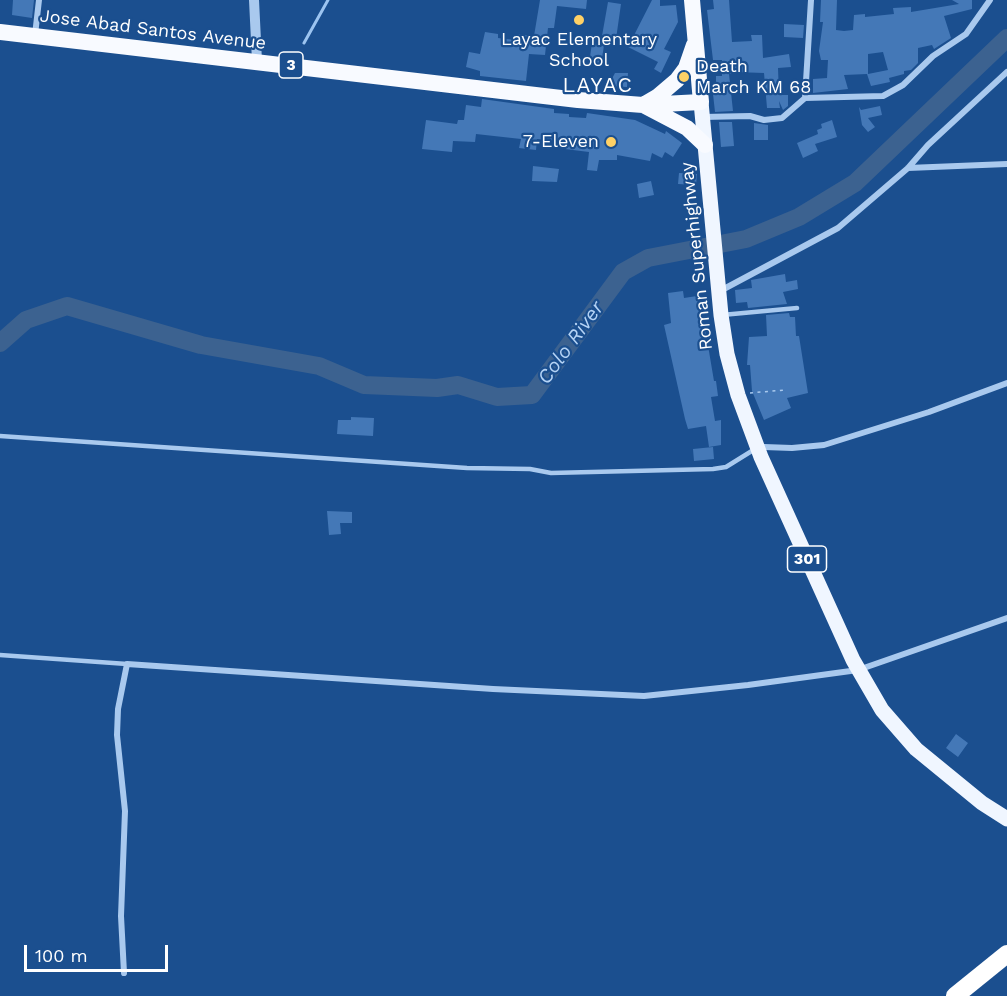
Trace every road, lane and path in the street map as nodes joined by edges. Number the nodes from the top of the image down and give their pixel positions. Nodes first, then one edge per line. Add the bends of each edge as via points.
1 (39, 0) edge
2 (254, 0) edge
3 (692, 0) edge
4 (810, 0) edge
5 (990, 0) edge
6 (2, 32) edge
7 (35, 36) junction
8 (696, 42) junction
9 (257, 62) junction
10 (1007, 72) edge
11 (805, 98) junction
12 (642, 105) junction
13 (702, 110) junction
14 (705, 145) junction
15 (1007, 164) edge
16 (908, 168) junction
17 (719, 288) junction
18 (797, 308) dead end
19 (721, 315) junction
20 (1007, 383) edge
21 (785, 390) dead end
22 (738, 395) junction
23 (0, 436) edge
24 (761, 451) junction
25 (1007, 618) edge
26 (0, 655) edge
27 (127, 664) junction
28 (855, 665) junction
29 (1007, 819) edge
30 (1007, 954) edge
31 (1007, 968) edge
32 (124, 973) dead end
33 (956, 996) edge
34 (973, 996) edge

1 - 7 street
2 - 9 street
3 - 8 highway
4 - 11 street
5 - 11 street via 966,34 933,56 894,92 883,96
6 - 7 highway, Jose Abad Santos Avenue / 3
7 - 9 highway, Jose Abad Santos Avenue / 3
8 - 12 highway via 677,80 657,98
8 - 13 highway
9 - 12 highway, Jose Abad Santos Avenue / 3
10 - 16 street
11 - 13 street via 782,118 764,120
12 - 13 highway, Jose Abad Santos Avenue / 3
12 - 14 highway via 687,128
13 - 14 main road, Roman Superhighway / 301
14 - 17 main road, Roman Superhighway / 301
15 - 16 street
16 - 17 street via 838,228
17 - 19 main road, Roman Superhighway / 301
18 - 19 lane
19 - 22 main road, Roman Superhighway / 301
20 - 24 street via 824,445
21 - 22 path
22 - 24 main road, Roman Superhighway / 301
23 - 24 lane via 551,473 713,469
24 - 28 main road, Roman Superhighway / 301
25 - 28 street
26 - 27 lane
27 - 28 street via 644,696 748,686
27 - 32 street via 117,735 125,811 121,916
28 - 29 main road, Roman Superhighway / 301 via 882,710 916,749
30 - 33 highway
31 - 34 highway

